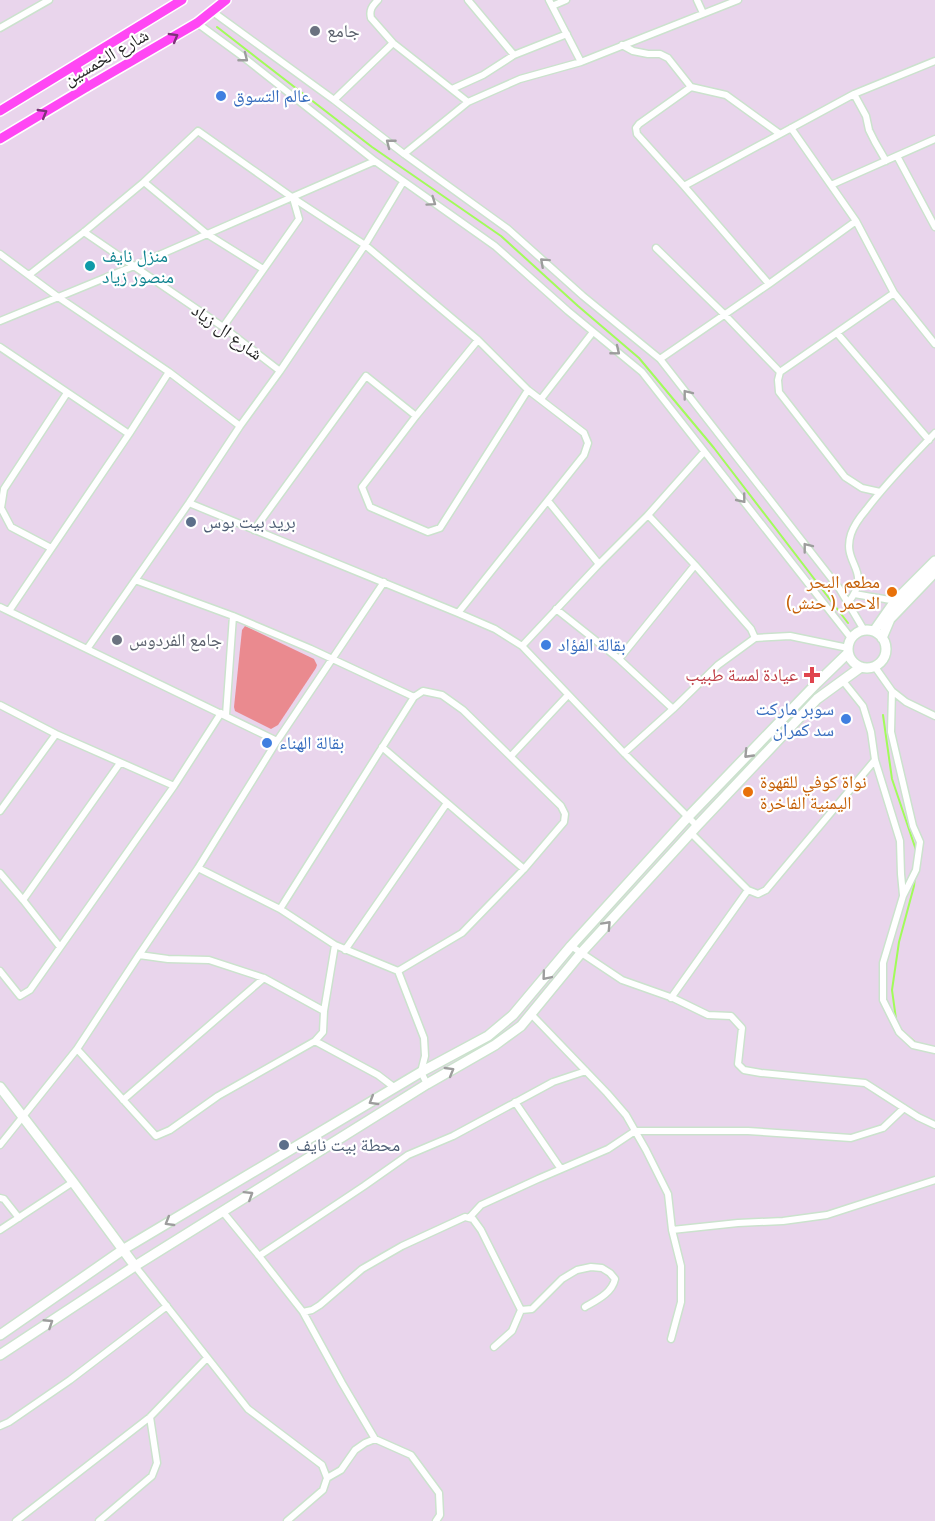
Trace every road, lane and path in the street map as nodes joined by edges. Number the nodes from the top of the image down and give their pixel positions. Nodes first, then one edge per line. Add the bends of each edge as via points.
1 (50, 0) edge
2 (182, 0) edge
3 (226, 0) edge
4 (378, 0) edge
5 (468, 0) edge
6 (566, 0) edge
7 (697, 0) edge
8 (738, 0) edge
9 (551, 3) edge
10 (213, 12) junction
11 (704, 13) junction
12 (197, 23) junction
13 (0, 28) edge
14 (567, 34) junction
15 (393, 43) junction
16 (622, 45) junction
17 (514, 55) junction
18 (935, 61) edge
19 (581, 62) junction
20 (75, 66) junction
21 (87, 87) junction
22 (691, 87) junction
23 (452, 89) junction
24 (854, 94) junction
25 (334, 100) junction
26 (468, 102) junction
27 (0, 111) edge
28 (791, 128) junction
29 (780, 134) junction
30 (0, 139) edge
31 (935, 139) edge
32 (404, 154) junction
33 (897, 156) junction
34 (886, 160) junction
35 (375, 161) junction
36 (144, 182) junction
37 (403, 182) junction
38 (831, 185) junction
39 (684, 186) junction
40 (293, 198) junction
41 (856, 221) junction
42 (935, 227) edge
43 (84, 232) junction
44 (207, 234) junction
45 (365, 245) junction
46 (656, 248) dead end
47 (0, 254) edge
48 (134, 266) junction
49 (263, 269) junction
50 (29, 275) junction
51 (769, 284) junction
52 (894, 293) junction
53 (58, 297) junction
54 (725, 315) junction
55 (0, 321) edge
56 (223, 327) junction
57 (593, 332) junction
58 (837, 333) junction
59 (478, 340) junction
60 (935, 344) edge
61 (1, 351) edge
62 (660, 359) junction
63 (280, 371) junction
64 (169, 372) junction
65 (780, 372) junction
66 (528, 390) junction
67 (68, 393) junction
68 (541, 399) junction
69 (416, 416) junction
70 (240, 426) junction
71 (935, 433) edge
72 (129, 434) junction
73 (929, 440) junction
74 (704, 452) junction
75 (880, 492) junction
76 (548, 501) junction
77 (189, 503) junction
78 (648, 515) junction
79 (254, 530) junction
80 (51, 548) junction
81 (935, 561) edge
82 (599, 564) junction
83 (695, 565) junction
84 (935, 572) edge
85 (135, 580) junction
86 (384, 582) junction
87 (855, 594) junction
88 (895, 601) junction
89 (848, 603) junction
90 (0, 606) edge
91 (556, 609) junction
92 (9, 611) junction
93 (458, 613) junction
94 (233, 616) junction
95 (869, 630) junction
96 (882, 638) junction
97 (754, 639) junction
98 (522, 646) junction
99 (849, 646) junction
100 (87, 649) junction
101 (332, 659) junction
102 (619, 659) junction
103 (875, 667) junction
104 (861, 668) junction
105 (843, 681) junction
106 (892, 691) junction
107 (568, 695) junction
108 (414, 697) junction
109 (0, 705) edge
110 (673, 709) junction
111 (223, 714) junction
112 (935, 716) edge
113 (56, 734) junction
114 (277, 741) junction
115 (382, 747) junction
116 (624, 753) junction
117 (511, 756) junction
118 (875, 760) junction
119 (120, 763) junction
120 (174, 786) junction
121 (447, 803) junction
122 (0, 811) edge
123 (688, 817) junction
124 (694, 830) junction
125 (198, 868) junction
126 (524, 869) junction
127 (0, 873) edge
128 (748, 890) junction
129 (903, 896) junction
130 (23, 900) junction
131 (280, 909) junction
132 (335, 945) junction
133 (571, 946) junction
134 (60, 947) junction
135 (345, 950) junction
136 (581, 953) junction
137 (139, 955) junction
138 (0, 971) edge
139 (398, 971) junction
140 (264, 978) junction
141 (671, 998) junction
142 (324, 1011) junction
143 (531, 1014) junction
144 (315, 1041) junction
145 (77, 1049) junction
146 (935, 1050) edge
147 (586, 1071) junction
148 (421, 1072) junction
149 (427, 1084) junction
150 (0, 1087) edge
151 (395, 1088) junction
152 (123, 1100) junction
153 (514, 1102) junction
154 (904, 1108) junction
155 (23, 1117) junction
156 (935, 1125) edge
157 (635, 1131) junction
158 (0, 1145) edge
159 (561, 1169) junction
160 (935, 1180) edge
161 (73, 1182) junction
162 (0, 1198) edge
163 (223, 1212) junction
164 (19, 1218) junction
165 (469, 1218) junction
166 (0, 1230) edge
167 (672, 1230) junction
168 (124, 1249) junction
169 (259, 1256) junction
170 (135, 1266) junction
171 (166, 1306) junction
172 (585, 1307) dead end
173 (521, 1310) junction
174 (303, 1312) junction
175 (0, 1335) edge
176 (671, 1339) dead end
177 (494, 1347) dead end
178 (0, 1355) edge
179 (207, 1358) junction
180 (150, 1416) junction
181 (0, 1426) edge
182 (375, 1439) junction
183 (327, 1478) junction
184 (16, 1521) edge
185 (99, 1521) edge
186 (286, 1521) edge
187 (436, 1521) edge

1 - 13 street
2 - 20 main road, شارع الخمسين
3 - 10 main road, شارع الخمسين
4 - 15 street via 369,13
5 - 17 street
6 - 9 street
7 - 11 street
8 - 11 street
9 - 14 street
10 - 12 main road, شارع الخمسين
10 - 25 street
11 - 16 street
21 -> 12 main road, شارع الخمسين
12 -> 35 street
14 - 17 street
14 - 19 street
15 - 23 street
15 - 25 street
16 - 19 street
16 - 22 street via 668,58
17 - 23 street
18 - 24 street
19 - 26 street via 520,79
20 - 21 main road
20 - 27 main road, شارع الخمسين
30 -> 21 main road, شارع الخمسين
22 - 29 street via 726,95
22 - 39 street via 636,128 637,134
23 - 26 street
24 - 28 street
24 - 34 street
32 -> 25 street
26 - 32 street
28 - 29 street
28 - 38 street
29 - 39 street
31 - 33 street
62 -> 32 street via 508,229
33 - 34 street
33 - 42 street
34 - 38 street
35 - 37 street
35 - 40 street
36 - 40 street via 198,130
36 - 43 street
36 - 44 street
37 - 45 street
37 -> 57 street via 495,246
38 - 41 street
39 - 51 street
40 - 44 street
40 - 45 street
40 - 49 street via 299,219
41 - 51 street
41 - 52 street
43 - 48 street, شارع ال زياد
43 - 50 street
44 - 48 street
44 - 49 street
45 - 59 street
45 - 63 street
46 - 54 street
47 - 50 street
48 - 53 street
48 - 56 street, شارع ال زياد
49 - 56 street
50 - 53 street
51 - 54 street
52 - 58 street
52 - 60 street
53 - 55 street
53 - 64 street
54 - 62 street
54 - 65 street
56 - 63 street, شارع ال زياد
57 - 68 street
57 -> 74 street via 642,372
58 - 65 street
58 - 73 street
59 - 66 street
59 - 69 street
61 - 67 street
89 -> 62 street
63 - 70 street
64 - 70 street
64 - 72 street
65 - 75 street via 778,392 845,477 862,488
66 - 68 street
66 - 69 street via 440,528 428,532 370,507 362,487
67 - 72 street
67 - 80 street via 4,489 1,507 11,527
68 - 76 street via 584,433 588,443 584,455
69 - 79 street via 366,376
70 - 77 street
71 - 73 street
72 - 80 street
73 - 75 street
74 - 78 street
74 -> 99 street via 824,601
75 - 87 street via 849,539 850,555 859,575
76 - 82 street
76 - 93 street
77 - 79 street
77 - 85 street
78 - 82 street
78 - 83 street
79 - 86 street
80 - 92 street
81 - 88 main road
82 - 91 street
83 - 97 street via 751,629
83 - 102 street
84 - 96 main road via 890,619
85 - 94 street
85 - 100 street
86 - 93 street
86 - 101 street
87 - 88 street
87 - 89 street
88 - 95 main road
89 - 95 street
90 - 92 street
91 - 98 street
91 - 102 street
92 - 100 street
93 - 98 street
94 - 101 street
94 - 111 street
95 - 96 main road
95 - 99 main road via 859,632
96 - 103 main road via 885,656
97 - 99 street via 790,636
97 - 110 street via 718,665
98 - 107 street
99 - 104 main road via 852,662
99 -> 123 main road
100 - 111 street
101 - 108 street
101 - 114 street
102 - 110 street
103 - 104 main road
103 - 106 street
104 - 105 main road
105 - 118 street via 863,706
105 - 124 main road via 817,699
106 - 112 street
106 - 129 street via 891,732 920,842 916,870
107 - 116 street
107 - 117 street
108 - 115 street
108 - 117 street via 423,691 442,695
109 - 113 street
110 - 116 street
111 - 114 street
111 - 120 street
113 - 119 street
113 - 122 street
114 - 125 street
115 - 121 street
115 - 131 street
116 - 123 street
117 - 126 street via 565,814 564,822
118 - 128 street via 766,890 758,894
118 - 129 street via 900,841
119 - 120 street
119 - 130 street
120 - 134 street
121 - 126 street
121 - 135 street
123 - 124 street
123 - 133 main road
124 - 128 street
136 -> 124 main road
125 - 131 street
125 - 137 street
126 - 139 street via 462,933
127 - 130 street
128 - 141 street
129 - 146 street via 884,963 883,1000 899,1032 913,1045
130 - 134 street
131 - 132 street
132 - 135 street
132 - 142 street
133 - 136 street
133 -> 148 main road via 513,1015 488,1036
134 - 138 street via 30,990 20,996
135 - 139 street
136 - 141 street via 622,981
136 - 143 main road
137 - 140 street via 209,960
137 - 145 street
139 - 148 street via 424,1038
140 - 142 street
140 - 152 street
141 - 154 street via 708,1015 731,1016 742,1028 738,1064 744,1070 865,1083
142 - 144 street via 323,1032
143 - 147 street
149 -> 143 main road via 495,1045
144 - 151 street
144 - 152 street via 156,1136
145 - 152 street
145 - 155 street
147 - 153 street
147 - 157 street via 626,1115
148 - 149 street
148 - 151 main road
163 -> 149 main road
150 - 155 main road
151 -> 168 main road
153 - 159 street
153 - 169 street via 453,1136 408,1155
154 - 156 street
154 - 157 street via 883,1128 850,1138 748,1131
155 - 158 street
155 - 161 main road
157 - 159 street via 608,1149
157 - 167 street via 668,1194
159 - 165 street via 481,1205
160 - 167 street via 827,1215
161 - 164 street
161 - 168 main road
162 - 164 street
163 - 169 street
163 - 170 main road
164 - 166 street
165 - 173 street via 481,1230
165 - 174 street via 402,1246 362,1269 320,1305
167 - 176 street via 681,1266 681,1302
168 - 170 main road
168 - 175 main road
169 - 174 street
170 - 171 street
178 -> 170 main road
171 - 179 street
171 - 181 street via 70,1380
172 - 173 street via 613,1286 615,1279 602,1268 577,1270 532,1309
173 - 177 street via 512,1331
174 - 182 street
179 - 180 street
179 - 183 street via 248,1409 322,1465
180 - 184 street
180 - 185 street via 157,1463 152,1476
182 - 183 street via 355,1450 341,1470
182 - 187 street via 411,1455 439,1493 440,1515
183 - 186 street via 322,1490

